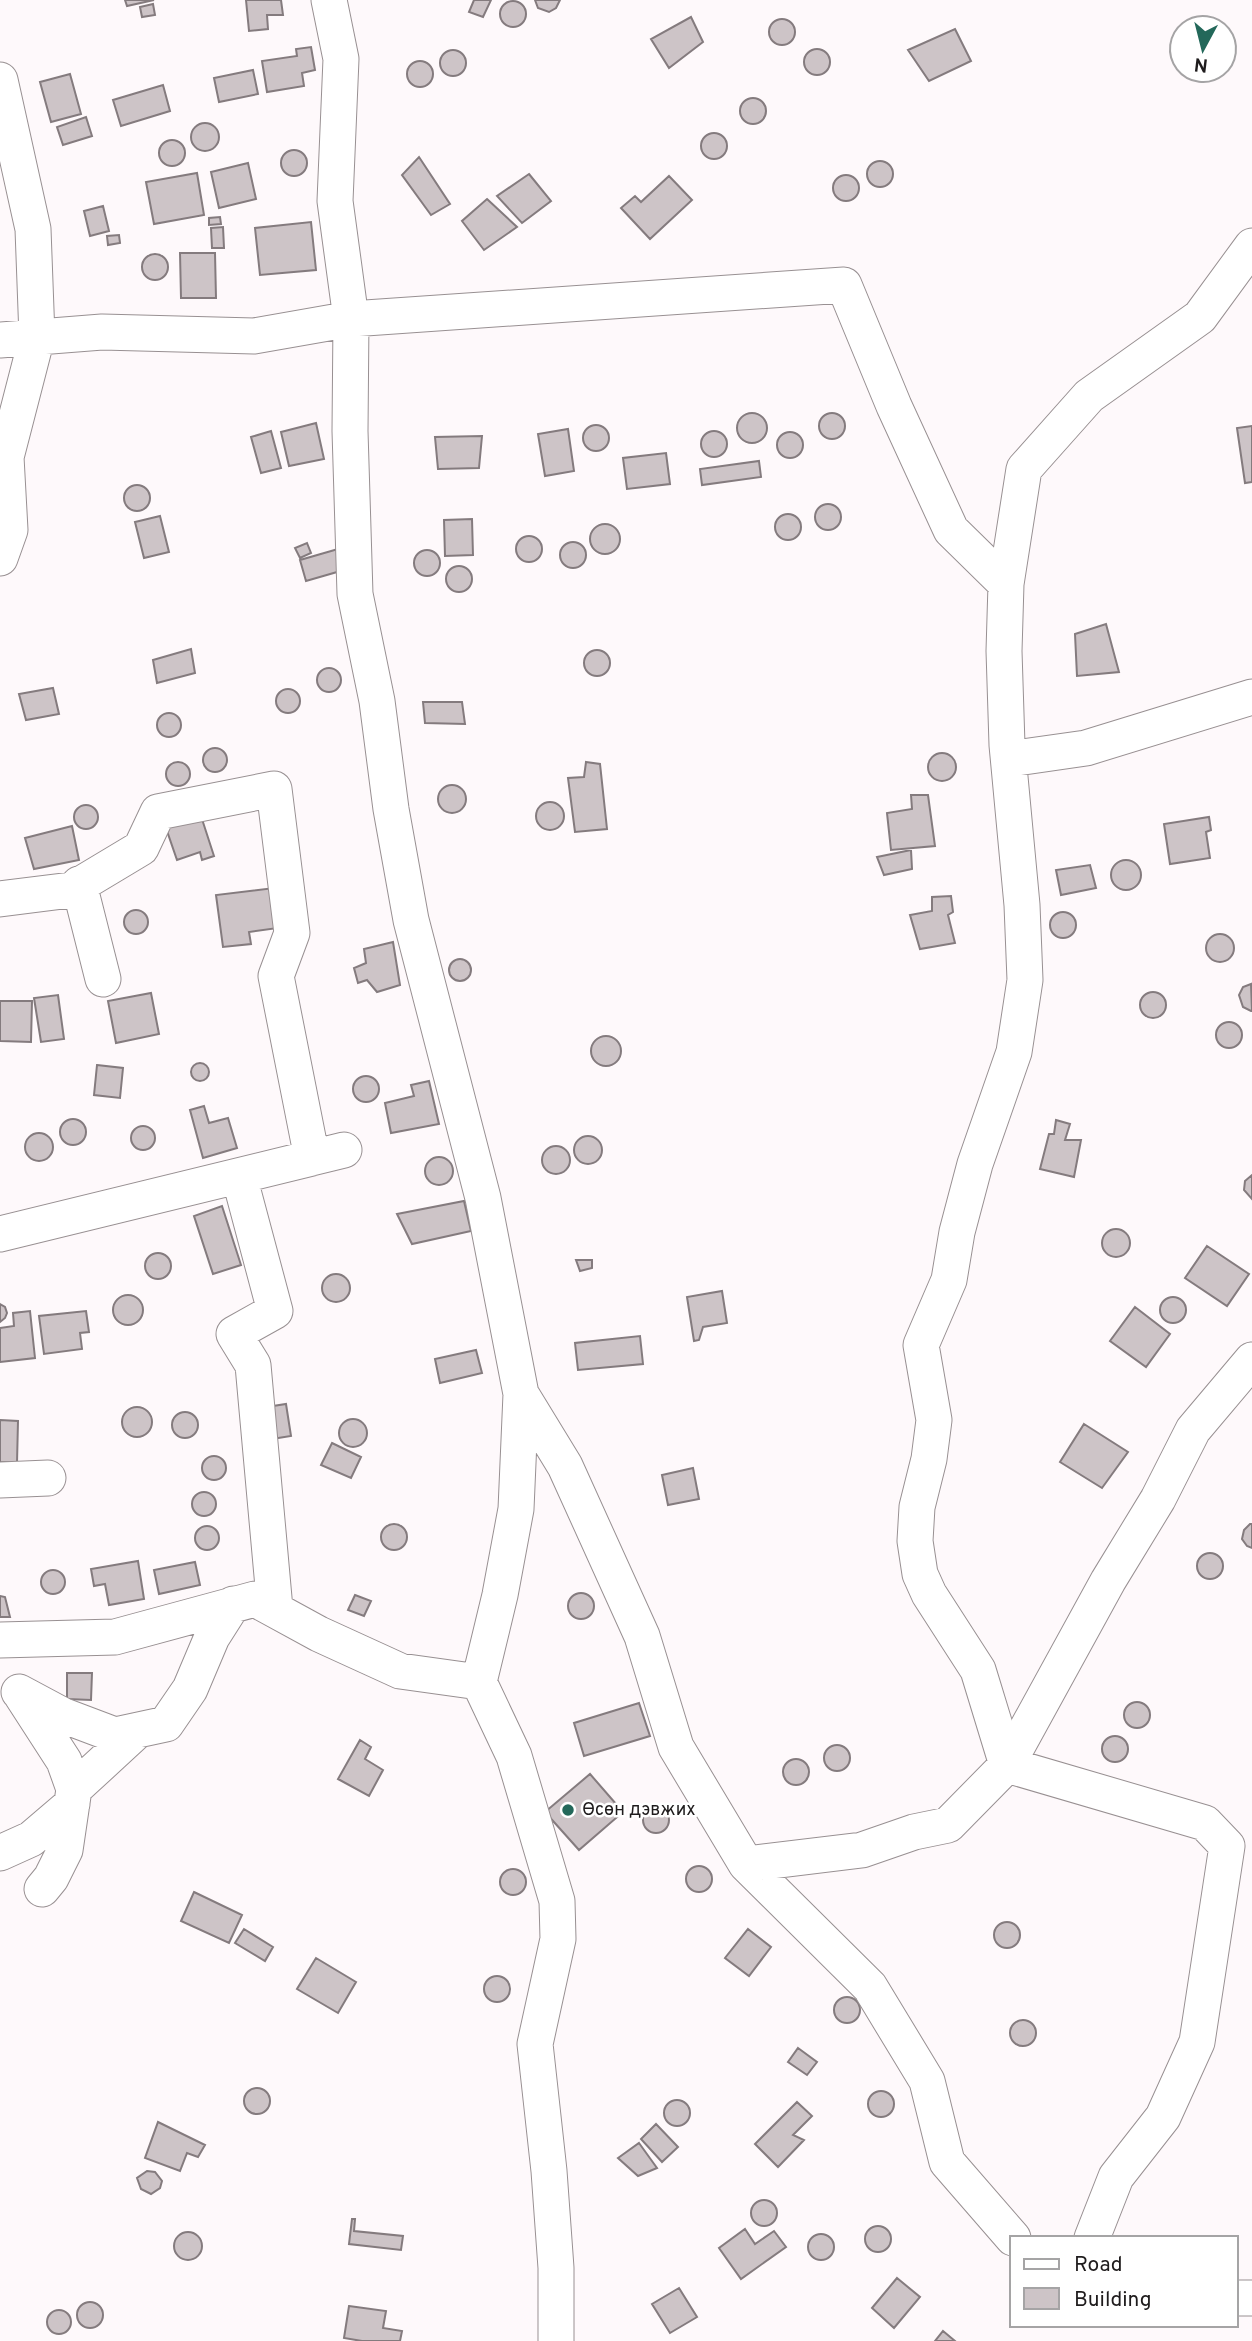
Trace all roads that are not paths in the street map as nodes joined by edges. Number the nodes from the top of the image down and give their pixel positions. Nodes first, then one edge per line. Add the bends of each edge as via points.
1 (329, 0) edge
2 (0, 80) edge
3 (1252, 246) edge
4 (351, 319) junction
5 (37, 337) junction
6 (0, 341) edge
7 (0, 558) edge
8 (1006, 584) junction
9 (1252, 697) edge
10 (1009, 759) junction
11 (79, 884) junction
12 (0, 899) edge
13 (103, 979) dead end
14 (328, 1154) junction
15 (0, 1234) edge
16 (1252, 1360) edge
17 (521, 1394) junction
18 (48, 1478) dead end
19 (0, 1480) edge
20 (233, 1604) junction
21 (275, 1609) junction
22 (0, 1640) edge
23 (479, 1682) junction
24 (9, 1685) edge
25 (137, 1731) junction
26 (1007, 1765) junction
27 (73, 1796) junction
28 (0, 1853) edge
29 (1239, 1856) edge
30 (746, 1864) junction
31 (42, 1889) dead end
32 (1011, 2236) edge
33 (1093, 2236) edge
34 (556, 2341) edge

1 - 4 street via 341,59 335,201
2 - 5 street via 33,229
3 - 8 street via 1200,317 1089,397 1024,469
4 - 5 street via 254,336 102,332
4 - 8 street via 844,285 951,530
4 - 17 street via 355,594 377,701 411,920 483,1198
5 - 6 street
5 - 7 street via 6,457 10,530
8 - 10 street
9 - 10 street via 1086,748
10 - 26 street via 1025,980 1014,1052 975,1164 949,1280 921,1345 934,1420 915,1541 920,1574 929,1594 978,1670
11 - 12 street via 71,890
11 - 13 street
11 - 14 street via 141,848 158,812 274,789 292,933 276,976
14 - 15 street
14 - 21 street via 239,1176 275,1311 234,1334 253,1365
16 - 26 street via 1193,1430
17 - 23 street via 516,1509
17 - 30 street via 565,1466 642,1636 676,1747
18 - 19 street
20 - 21 street via 255,1599
20 - 22 street via 115,1637
20 - 25 street via 212,1637 190,1689 166,1724
21 - 23 street via 400,1671
23 - 34 street via 514,1756 557,1901 558,1939 535,2044 550,2171
24 - 25 street via 62,1715 115,1735
24 - 27 street via 64,1761
25 - 27 street
26 - 29 street via 1205,1822
26 - 30 street via 948,1825 862,1850
27 - 28 street via 31,1839
27 - 31 street via 65,1850
29 - 33 street via 1197,2042 1163,2117 1116,2177
30 - 32 street via 870,1987 927,2081 947,2162

